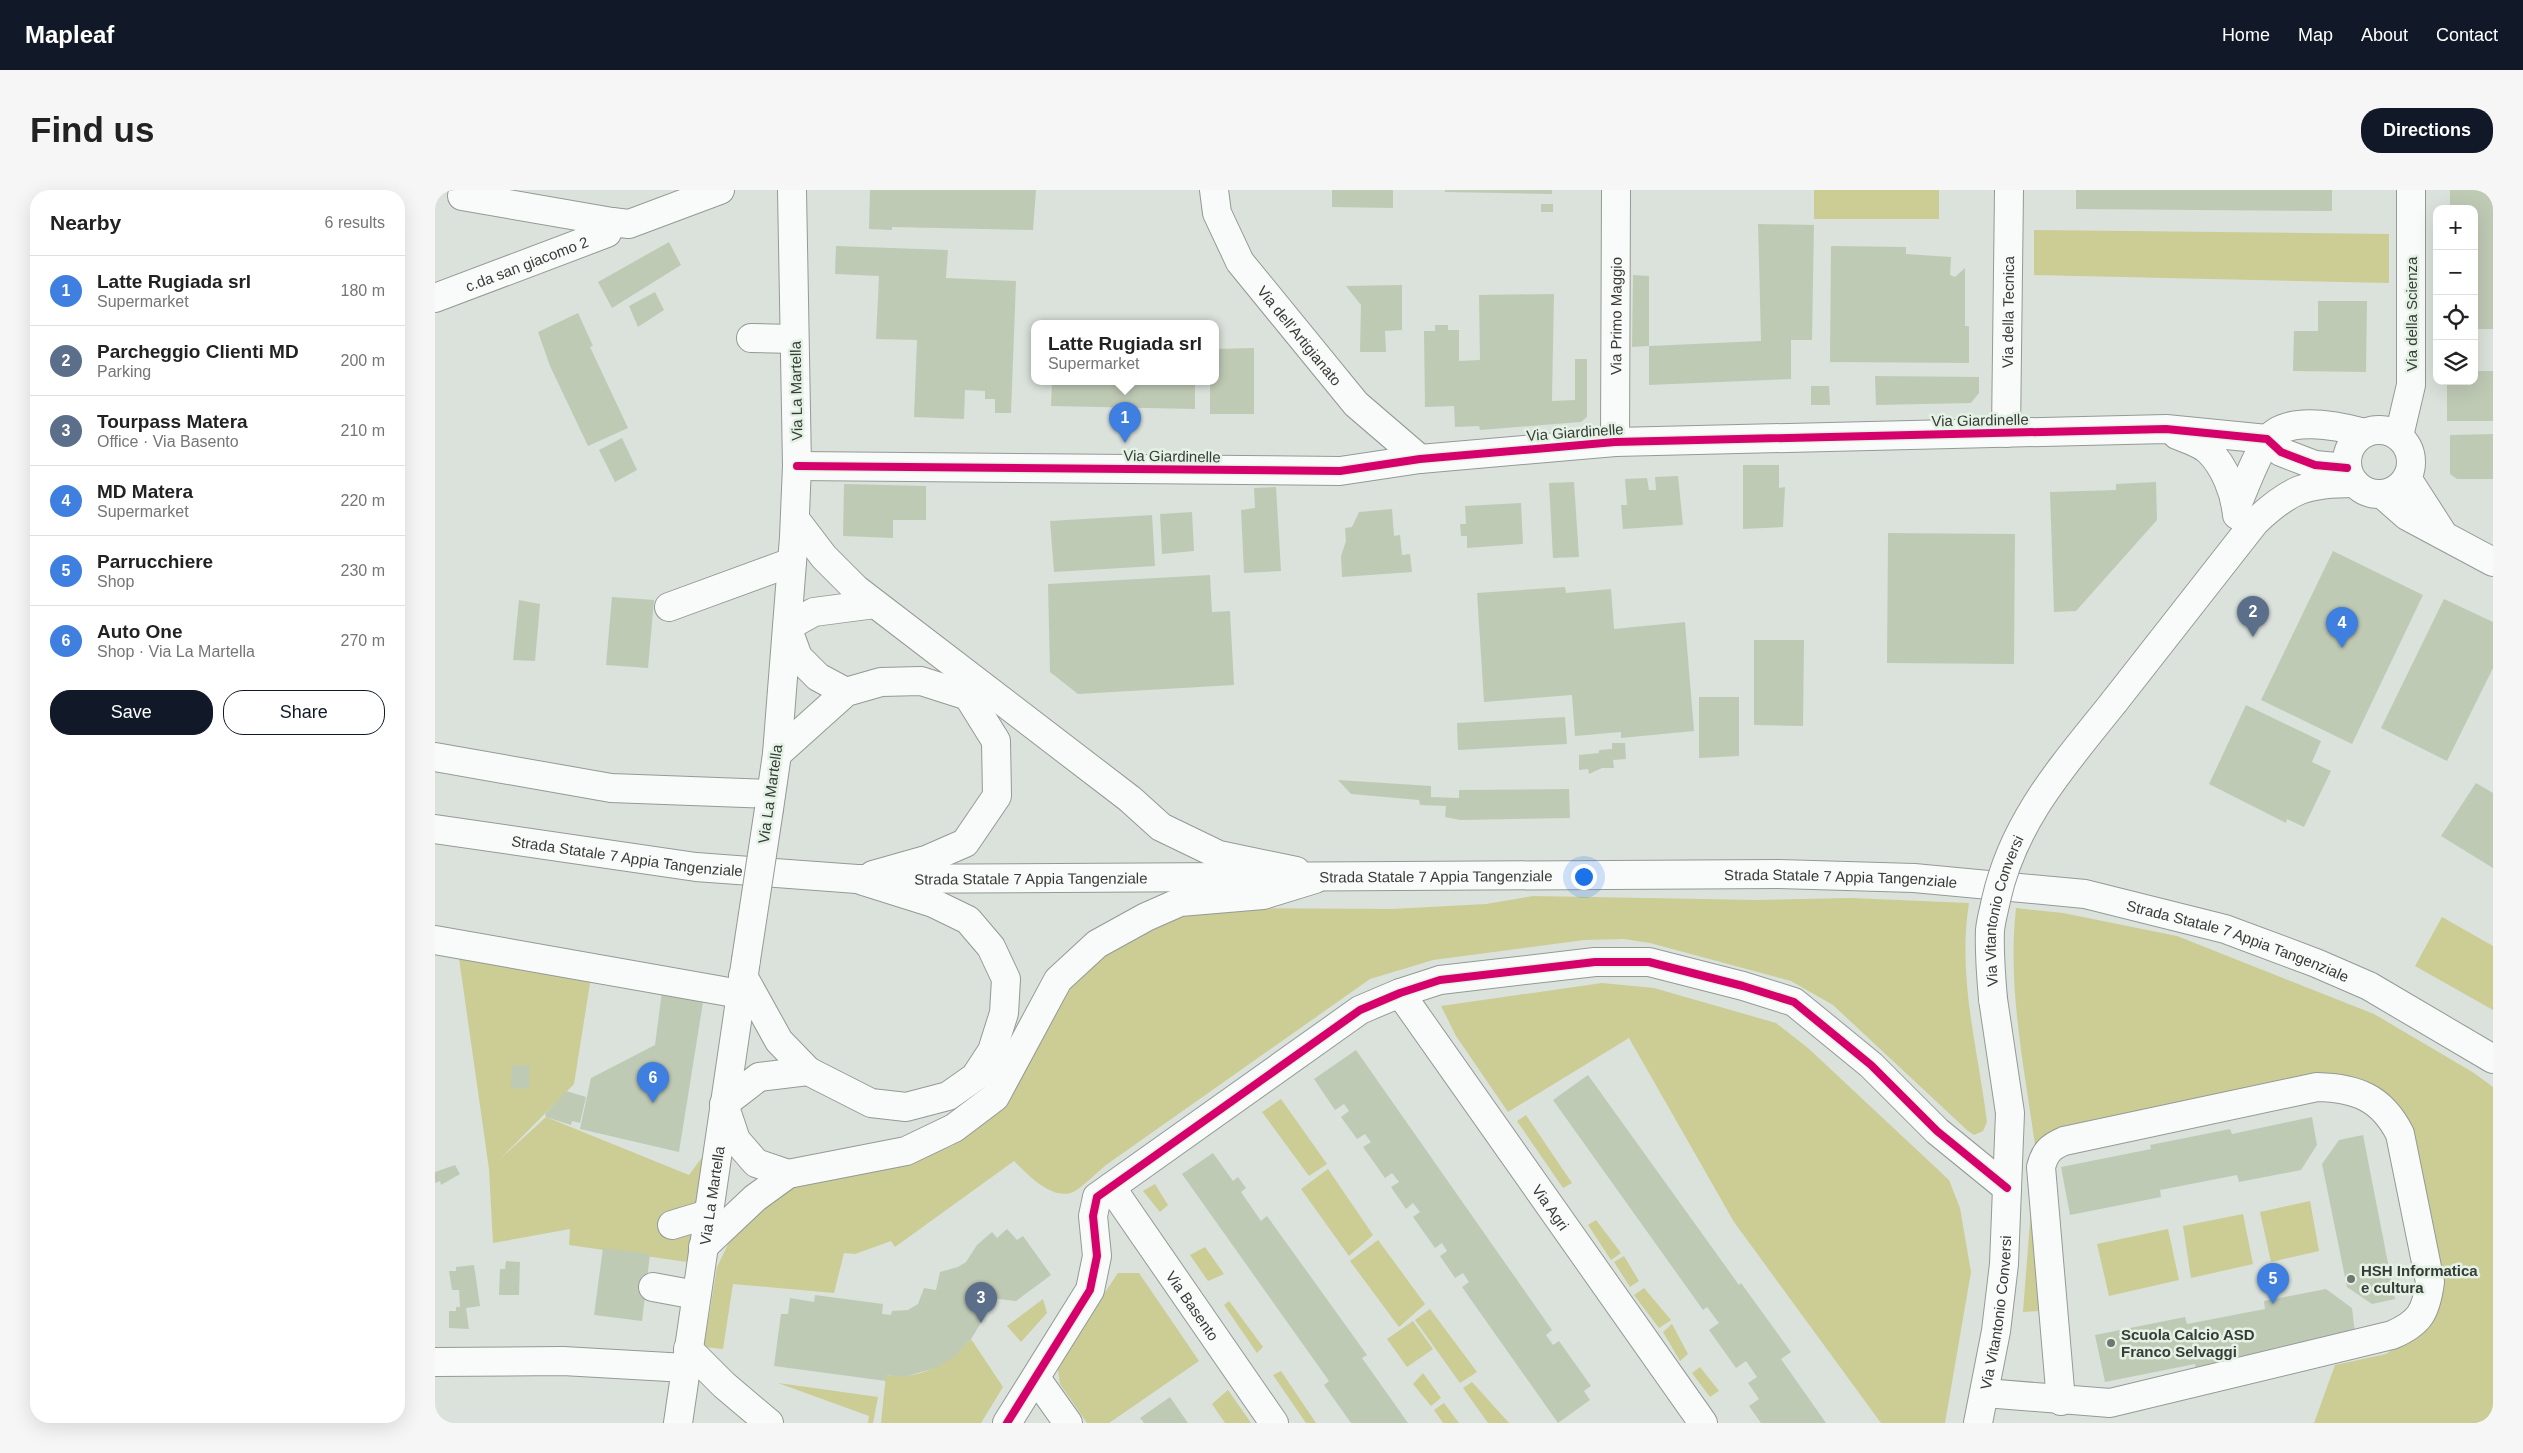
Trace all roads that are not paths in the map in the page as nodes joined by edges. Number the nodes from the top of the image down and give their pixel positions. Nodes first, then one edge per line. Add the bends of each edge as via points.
1 (720, 190) edge
2 (792, 190) edge
3 (1214, 190) edge
4 (1617, 190) edge
5 (2009, 190) edge
6 (2411, 190) edge
7 (476, 196) edge
8 (612, 222) junction
9 (435, 298) edge
10 (751, 338) dead end
11 (794, 339) junction
12 (2166, 429) junction
13 (2006, 433) junction
14 (2365, 433) junction
15 (2399, 436) junction
16 (2267, 439) junction
17 (1615, 442) junction
18 (1420, 459) junction
19 (797, 466) junction
20 (2351, 476) junction
21 (2407, 478) junction
22 (2382, 494) junction
23 (2236, 507) junction
24 (795, 519) junction
25 (2443, 534) junction
26 (2229, 558) junction
27 (792, 562) junction
28 (2493, 562) edge
29 (875, 604) junction
30 (669, 607) dead end
31 (787, 627) junction
32 (846, 692) junction
33 (777, 754) junction
34 (435, 757) edge
35 (770, 802) junction
36 (435, 828) edge
37 (1323, 876) junction
38 (857, 879) junction
39 (435, 940) edge
40 (743, 976) junction
41 (1400, 993) junction
42 (2493, 1060) edge
43 (808, 1071) junction
44 (724, 1104) junction
45 (788, 1174) junction
46 (1111, 1188) junction
47 (2007, 1188) junction
48 (708, 1214) junction
49 (672, 1225) dead end
50 (703, 1247) junction
51 (653, 1286) dead end
52 (696, 1295) junction
53 (687, 1359) junction
54 (435, 1362) edge
55 (1036, 1378) junction
56 (1985, 1393) junction
57 (2061, 1401) junction
58 (678, 1423) edge
59 (769, 1423) edge
60 (1007, 1423) edge
61 (1068, 1423) edge
62 (1274, 1423) edge
63 (1703, 1423) edge
64 (1978, 1423) edge

1 - 8 main road, c.da san giacomo 2 via 629,224
2 - 11 main road, Via La Martella
3 - 18 main road, Via dell'Artigianato via 1217,214 1240,262 1356,404
4 - 17 main road, Via Primo Maggio
5 - 13 main road, Via della Tecnica
6 - 15 main road, Via della Scienza via 2411,385
7 - 8 main road, c.da san giacomo 2
8 - 9 main road, c.da san giacomo 2 via 607,232
10 - 11 main road, Via La Martella
11 - 19 main road, Via La Martella
12 - 13 main road, Via Giardinelle
12 - 16 main road, Via Giardinelle
12 - 23 main road, Via Vitantonio Conversi via 2208,450 2228,481
13 - 17 main road, Via Giardinelle
14 - 15 main road via 2381,430
14 - 16 main road via 2331,424 2289,425
14 - 20 main road via 2350,448 2347,458
15 - 21 main road via 2411,457
16 - 20 main road via 2281,452
16 - 23 main road
17 - 18 main road, Via Giardinelle
18 - 19 main road, Via Giardinelle via 1340,471
19 - 24 main road, Via La Martella
20 - 22 main road via 2367,492
20 - 26 main road, Via Vitantonio Conversi via 2337,483 2292,492 2274,504 2255,522
21 - 22 main road via 2401,486
21 - 25 main road
22 - 25 main road via 2407,516
23 - 26 main road, Via Vitantonio Conversi
24 - 27 main road, Via La Martella
24 - 29 main road via 824,557
25 - 28 main road
26 - 47 main road, Via Vitantonio Conversi, bridge via 2055,776 2020,830 2002,875 1990,928 1989,964 2010,1113
27 - 30 main road
27 - 31 main road, Via La Martella
29 - 31 main road via 814,612
29 - 37 main road via 1130,799 1161,827 1219,855
31 - 32 main road via 798,657 818,678
31 - 33 main road, Via La Martella
32 - 33 main road
32 - 38 main road via 881,682 921,682 968,696 996,741 997,796 965,843 926,860
33 - 35 main road, Via La Martella
34 - 35 main road via 611,788
35 - 40 main road, Via La Martella, bridge
36 - 38 main road, Strada Statale 7 Appia Tangenziale via 696,867
37 - 38 main road, Strada Statale 7 Appia Tangenziale
37 - 42 main road, Strada Statale 7 Appia Tangenziale via 1779,874 1914,878 2085,894 2225,929 2316,963 2369,986
37 - 45 main road via 1263,895 1180,902 1097,944 1058,980 995,1097 954,1128 906,1151
38 - 43 main road via 933,903 968,920 991,947 1006,979 1004,1013 992,1051 975,1077 948,1096 907,1107 871,1103
39 - 40 main road
40 - 43 main road via 779,1041
40 - 44 main road, Via La Martella
41 - 46 main road via 1360,1010
41 - 47 main road via 1440,980 1595,962 1649,962 1794,1002 1871,1066 1937,1132
41 - 63 main road, Via Agri
43 - 44 main road via 759,1077
44 - 45 main road via 736,1140 756,1163
44 - 48 main road, Via La Martella
45 - 50 main road via 755,1198
46 - 55 main road via 1097,1197 1093,1216 1097,1256 1090,1290
46 - 62 main road, Via Basento
47 - 56 main road, Via Vitantonio Conversi via 2004,1264
48 - 49 main road
48 - 50 main road, Via La Martella
50 - 52 main road, Via La Martella
51 - 52 main road
52 - 53 main road, Via La Martella
53 - 54 main road
53 - 58 main road, Via La Martella
53 - 59 main road
55 - 60 main road
55 - 61 main road
56 - 57 main road
56 - 64 main road, Via Vitantonio Conversi
57 - 57 main road via 2119,1401 2391,1335 2420,1317 2428,1301 2429,1282 2400,1134 2391,1116 2377,1103 2357,1093 2337,1087 2317,1087 2053,1146 2044,1155 2041,1168

